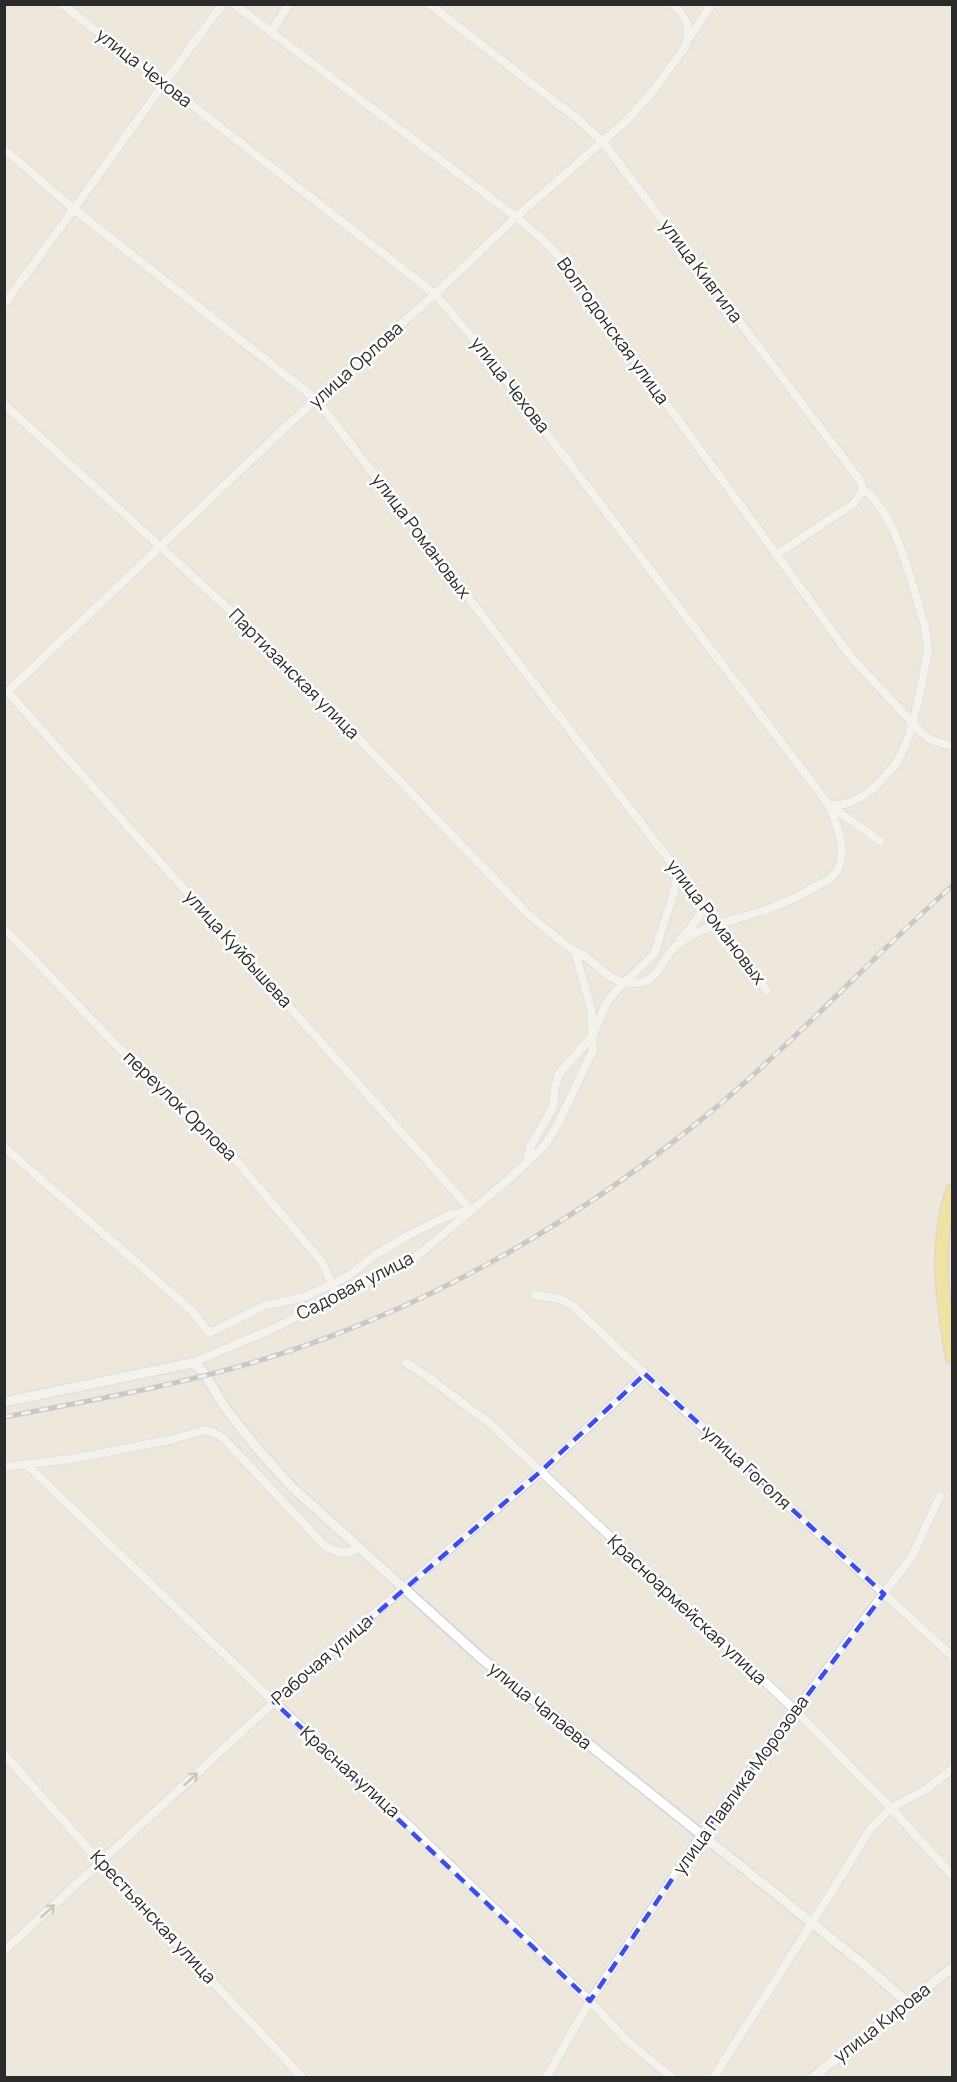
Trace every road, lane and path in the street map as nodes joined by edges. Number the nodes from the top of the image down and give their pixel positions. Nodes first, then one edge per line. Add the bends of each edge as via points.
1 (62, 4) edge
2 (224, 4) edge
3 (234, 4) edge
4 (289, 4) edge
5 (429, 4) edge
6 (672, 4) edge
7 (712, 4) edge
8 (271, 32) junction
9 (688, 39) junction
10 (165, 84) junction
11 (602, 141) junction
12 (4, 149) edge
13 (75, 210) junction
14 (516, 218) junction
15 (435, 294) junction
16 (4, 304) edge
17 (317, 400) junction
18 (4, 404) edge
19 (862, 489) junction
20 (161, 547) junction
21 (776, 555) junction
22 (6, 692) edge
23 (912, 723) junction
24 (952, 746) edge
25 (829, 805) junction
26 (880, 841) dead end
27 (678, 871) junction
28 (705, 908) junction
29 (717, 923) junction
30 (4, 928) edge
31 (677, 944) junction
32 (575, 951) junction
33 (623, 983) junction
34 (767, 991) dead end
35 (593, 1035) junction
36 (4, 1147) edge
37 (524, 1166) junction
38 (952, 1191) edge
39 (471, 1210) junction
40 (332, 1284) junction
41 (536, 1295) dead end
42 (338, 1297) junction
43 (952, 1357) edge
44 (192, 1363) junction
45 (406, 1363) dead end
46 (645, 1374) junction
47 (4, 1402) edge
48 (27, 1464) junction
49 (4, 1467) edge
50 (540, 1472) junction
51 (940, 1496) dead end
52 (358, 1547) junction
53 (404, 1588) junction
54 (884, 1594) junction
55 (952, 1656) edge
56 (273, 1702) junction
57 (795, 1710) junction
58 (4, 1755) edge
59 (952, 1769) edge
60 (891, 1808) junction
61 (700, 1836) junction
62 (101, 1863) junction
63 (952, 1875) edge
64 (813, 1923) junction
65 (4, 1951) edge
66 (952, 1968) edge
67 (590, 2001) junction
68 (908, 2003) junction
69 (303, 2078) edge
70 (546, 2078) edge
71 (673, 2078) edge
72 (713, 2078) edge
73 (812, 2078) edge

1 - 10 street, улица Чехова
2 - 10 street
3 - 8 street, Волгодонская улица
4 - 8 street
5 - 11 street, улица Кивгила
6 - 9 street via 688,24
7 - 9 street, улица Орлова
8 - 14 street, Волгодонская улица
9 - 11 street, улица Орлова via 653,91
10 - 13 street
10 - 15 street, улица Чехова
11 - 14 street, улица Орлова
11 - 19 street, улица Кивгила via 860,480
12 - 13 street, улица Романовых
13 - 16 street
13 - 17 street, улица Романовых
14 - 15 street, улица Орлова
14 - 21 street, Волгодонская улица via 559,256
15 - 17 street, улица Орлова
15 - 25 street, улица Чехова via 488,356
17 - 20 street, улица Орлова
17 - 27 street, улица Романовых
18 - 20 street, Партизанская улица
19 - 21 street via 854,504
19 - 23 street, улица Кивгила via 885,512 925,626 928,652
20 - 22 street, улица Орлова
20 - 32 street, Партизанская улица via 308,686 527,913
21 - 23 street, Волгодонская улица via 850,657
22 - 39 street, улица Куйбышева
23 - 24 street, Волгодонская улица via 931,740
23 - 25 street, улица Кивгила via 896,764 872,789 851,804
25 - 26 street, улица Чехова
25 - 29 street via 841,847 841,860 833,876 800,896
27 - 28 street, улица Романовых
27 - 33 street via 658,947
28 - 29 street, улица Романовых
28 - 31 street
29 - 31 street
29 - 34 street, улица Романовых
30 - 40 street, переулок Орлова via 115,1044 224,1146 322,1262
31 - 33 street via 646,982
32 - 33 street, Партизанская улица
32 - 35 street via 591,1009
33 - 35 street via 606,1004
35 - 37 street via 593,1050 558,1124 545,1145
35 - 37 street via 559,1074 553,1107
36 - 40 street, Садовая улица via 191,1310 209,1333 263,1306 303,1297
37 - 39 street
38 - 43 main road via 942,1242 942,1291
39 - 40 street, Садовая улица via 447,1216 407,1236
39 - 42 street, Садовая улица via 412,1260
40 - 42 street, переулок Орлова
41 - 46 street, улица Гоголя via 560,1299 573,1306
42 - 44 street, Садовая улица
44 - 47 street, Садовая улица
44 - 52 street, улица Чапаева via 205,1375 240,1428 292,1487
45 - 50 street, Красноармейская улица via 486,1420
46 - 50 street, Рабочая улица
46 - 54 street, улица Гоголя
48 - 49 street
48 - 52 street via 159,1443 205,1430 224,1439 325,1546 347,1554
48 - 56 street, Красная улица
50 - 53 street, Рабочая улица
50 - 57 street, Красноармейская улица
51 - 54 street, улица Павлика Морозова via 912,1556
52 - 53 street, улица Чапаева
53 - 56 street, Рабочая улица
53 - 61 street, улица Чапаева via 482,1658
54 - 55 street, улица Гоголя
54 - 57 street, улица Павлика Морозова
62 -> 56 street, Рабочая улица
56 - 67 street, Красная улица via 416,1832
57 - 60 street, Красноармейская улица
57 - 61 street, улица Павлика Морозова
58 - 62 street, Крестьянская улица
59 - 60 street via 928,1788
60 - 63 street, Красноармейская улица
60 - 64 street via 871,1828
61 - 64 street, улица Чапаева
61 - 67 street, улица Павлика Морозова
65 -> 62 street, Рабочая улица
62 - 69 street, Крестьянская улица
64 - 68 street, улица Чапаева
64 - 72 street
66 - 68 street, улица Кирова
67 - 70 street, улица Павлика Морозова
67 - 71 street, Красная улица via 627,2041
68 - 73 street, улица Кирова

